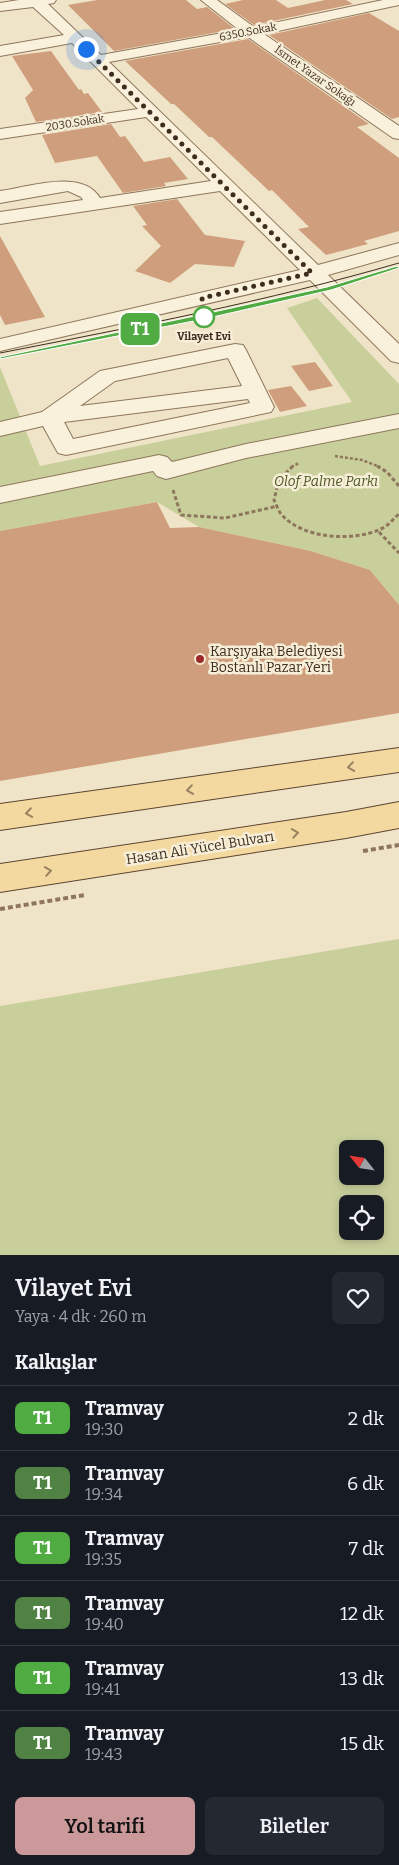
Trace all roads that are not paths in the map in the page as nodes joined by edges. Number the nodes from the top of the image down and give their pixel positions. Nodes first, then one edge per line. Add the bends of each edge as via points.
1 (208, 0) edge
2 (39, 1) edge
3 (399, 1) edge
4 (378, 2) edge
5 (0, 7) edge
6 (399, 16) edge
7 (251, 32) junction
8 (75, 38) junction
9 (0, 51) edge
10 (96, 60) junction
11 (149, 112) junction
12 (0, 134) edge
13 (399, 134) edge
14 (223, 185) junction
15 (0, 197) edge
16 (95, 205) junction
17 (0, 218) edge
18 (399, 249) edge
19 (312, 273) junction
20 (0, 345) edge
21 (399, 356) edge
22 (186, 360) junction
23 (127, 372) junction
24 (256, 391) junction
25 (195, 399) junction
26 (151, 404) junction
27 (50, 417) junction
28 (209, 418) junction
29 (399, 421) edge
30 (166, 428) junction
31 (0, 430) edge
32 (3, 487) edge
33 (399, 760) edge
34 (399, 815) edge
35 (0, 817) edge
36 (0, 878) edge

1 - 7 street, İsmet Yazar Sokağı
2 - 5 street
2 - 8 street
3 - 4 street, 6350.Sokak
4 - 6 street
4 - 7 street, 6350.Sokak
7 - 10 street, 6350.Sokak
7 - 13 street, İsmet Yazar Sokağı
8 - 9 street
8 - 10 street
10 - 11 street
11 - 12 street, 2030.Sokak
11 - 14 street
14 - 16 street
14 - 19 street
15 - 16 street via 75,187 88,192
16 - 17 street
18 - 19 street
19 - 20 street
19 - 21 street
22 - 23 street
22 - 24 street via 235,350
22 - 25 street
23 - 26 street
23 - 27 street via 108,376
24 - 25 street
24 - 28 street via 263,407
25 - 26 street
25 - 28 street
26 - 27 street
26 - 30 street
27 - 30 street via 66,448
27 - 31 street
28 - 30 street
29 - 32 street via 246,451 166,471 159,462
33 -> 35 main road
36 -> 34 main road, Hasan Ali Yücel Bulvarı

